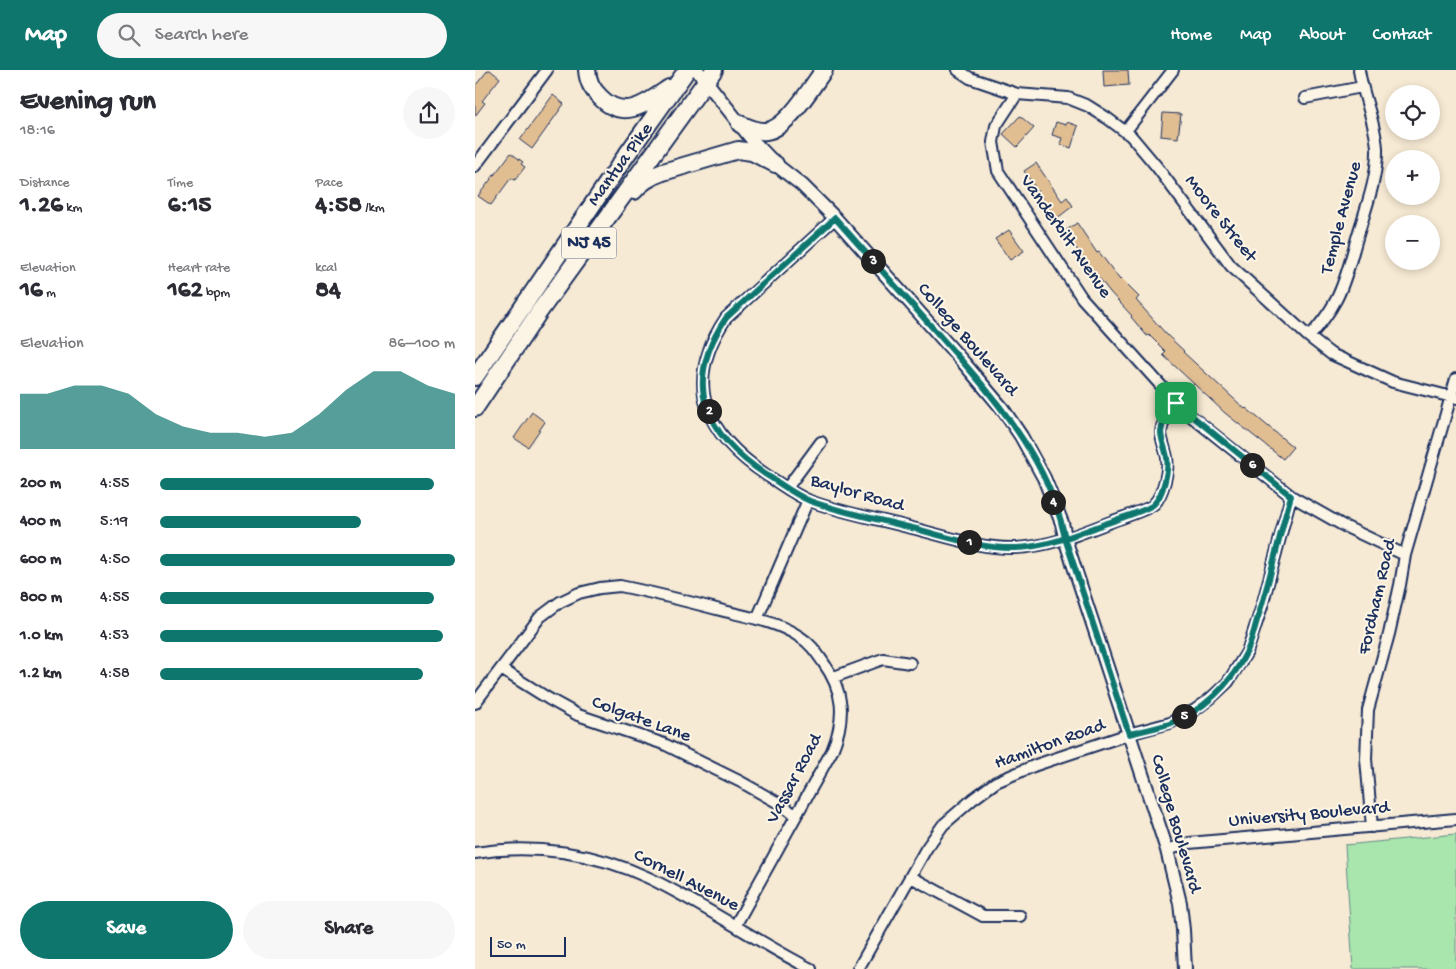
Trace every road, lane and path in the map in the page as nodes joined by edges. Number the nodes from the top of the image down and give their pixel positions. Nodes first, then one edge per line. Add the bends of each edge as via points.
1 (547, 70) edge
2 (587, 70) edge
3 (824, 70) edge
4 (958, 70) edge
5 (1173, 70) edge
6 (1359, 70) edge
7 (705, 73) edge
8 (682, 76) edge
9 (1362, 86) junction
10 (1017, 94) junction
11 (1305, 98) dead end
12 (740, 124) junction
13 (1125, 132) junction
14 (748, 144) junction
15 (775, 164) joint
16 (475, 166) edge
17 (835, 218) junction
18 (591, 242) junction
19 (1309, 337) junction
20 (475, 377) edge
21 (1456, 380) edge
22 (1454, 397) edge
23 (1176, 403) junction
24 (475, 408) edge
25 (821, 442) dead end
26 (787, 488) junction
27 (1291, 496) junction
28 (808, 500) junction
29 (1065, 538) junction
30 (1405, 555) junction
31 (757, 619) junction
32 (910, 663) dead end
33 (501, 669) junction
34 (834, 677) junction
35 (475, 703) edge
36 (1129, 734) junction
37 (796, 816) junction
38 (1456, 819) edge
39 (1372, 827) junction
40 (1167, 850) junction
41 (475, 853) edge
42 (911, 877) junction
43 (1020, 916) dead end
44 (735, 926) junction
45 (811, 969) edge
46 (858, 969) edge
47 (1185, 969) edge

1 - 16 street
2 - 8 main road via 588,81 595,91 607,104 617,108 635,108 645,104
3 - 12 main road via 797,107 779,125 765,131
4 - 10 street, Moore Street via 970,78
5 - 13 street
6 - 9 street, Temple Avenue
7 - 12 street
7 - 18 main road, Mantua Pike / NJ 45
8 - 20 main road, Mantua Pike / NJ 45
9 - 11 street
9 - 19 street, Temple Avenue via 1374,127 1377,149 1374,174 1337,298
10 - 13 street, Moore Street via 1068,98 1088,106
10 - 23 street, Vanderbilt Avenue via 996,126 993,142 998,171 1082,298
12 - 14 street
13 - 19 street, Moore Street via 1157,167 1231,266
14 - 15 main road via 753,152
14 - 18 main road via 739,150 654,175 637,186 599,238
15 - 17 street, College Boulevard
17 - 26 street, Baylor Road via 726,318 716,332 703,371 706,404 713,425 738,454
17 - 29 street, College Boulevard via 1002,408 1044,478
18 - 24 main road, Mantua Pike / NJ 45 via 539,312
19 - 22 street, Moore Street via 1331,354 1393,382
21 - 22 street, Fordham Road
22 - 30 street, Fordham Road
23 - 27 street, Vanderbilt Avenue
23 - 29 street, Baylor Road via 1168,412 1161,433 1168,460 1163,489 1154,506
25 - 26 street
26 - 28 street, Baylor Road
27 - 30 street, Vanderbilt Avenue
27 - 36 street, Hamilton Road via 1247,652 1228,682 1195,710 1170,724
28 - 29 street, Baylor Road via 1001,548 1035,546
28 - 31 street
29 - 36 street, College Boulevard
30 - 39 street, Fordham Road via 1389,634 1368,710 1366,759
31 - 33 street, Vassar Road via 620,586 600,588 560,602 540,617
31 - 34 street, Vassar Road via 784,629 813,647
32 - 34 street via 883,659
33 - 35 street, Vassar Road
33 - 37 street, Colgate Lane via 578,715 664,744 749,786
34 - 37 street, Vassar Road via 841,704 837,740
36 - 40 street, College Boulevard
36 - 42 street, Hamilton Road via 996,782 943,825
37 - 44 street, Vassar Road
38 - 39 street, University Boulevard
39 - 40 street, University Boulevard via 1189,843
40 - 47 street, College Boulevard via 1180,903
41 - 44 street, Cornell Avenue via 511,849 558,852 621,867 673,890
42 - 43 street via 983,916
42 - 46 street, Hamilton Road
44 - 45 street, Cornell Avenue

